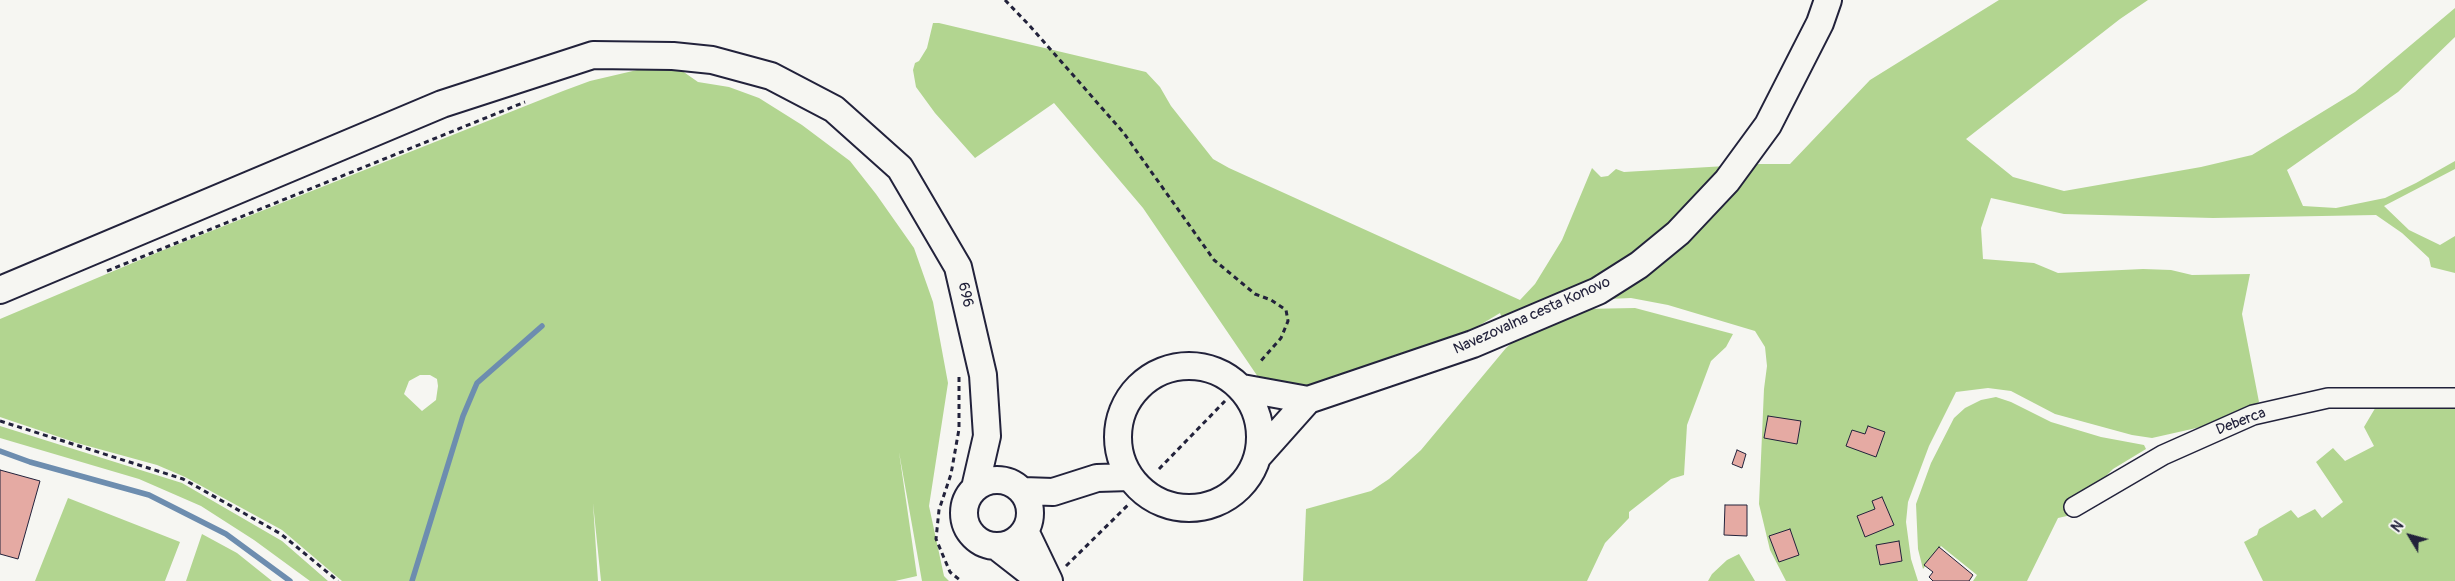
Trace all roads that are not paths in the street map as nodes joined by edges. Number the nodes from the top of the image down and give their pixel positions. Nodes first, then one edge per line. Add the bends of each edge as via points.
1 (1828, 0) edge
2 (0, 290) edge
3 (1234, 394) junction
4 (2455, 398) edge
5 (1308, 400) junction
6 (1118, 432) junction
7 (987, 436) junction
8 (1259, 455) junction
9 (1130, 477) junction
10 (1097, 478) junction
11 (975, 488) junction
12 (1023, 504) junction
13 (2074, 507) dead end
14 (996, 546) junction
15 (1058, 573) edge
16 (1041, 581) edge

1 - 5 main road, Navezovalna cesta Konovo via 1820,23 1768,125 1715,194 1678,233 1639,265 1598,291 1473,344
2 - 7 main road, 696 / 696 via 442,104 593,56 672,56 712,60 772,76 834,109 900,168 958,267 983,375
3 - 5 main road, Navezovalna cesta Konovo
3 - 6 main road, Navezovalna cesta Konovo via 1223,374 1201,366 1177,366 1154,374 1136,389 1123,409
3 - 8 main road, Navezovalna cesta Konovo via 1255,408 1261,431
4 - 13 street, Deberca via 2328,398 2254,415 2163,455
5 - 8 main road, Navezovalna cesta Konovo
6 - 9 main road, Navezovalna cesta Konovo via 1120,456
6 - 10 main road, Navezovalna cesta Konovo
7 - 11 main road, 696 / 696
7 - 12 main road, 696 / 696
8 - 9 main road, Navezovalna cesta Konovo via 1249,476 1234,493 1213,504 1197,507 1167,505 1146,494
9 - 10 main road
10 - 12 main road
11 - 12 main road via 994,480
11 - 14 main road, 696 / 696 via 964,506 964,518 975,538
12 - 14 main road via 1017,539
12 - 15 main road, 696 / 696
14 - 16 main road, 696 / 696

